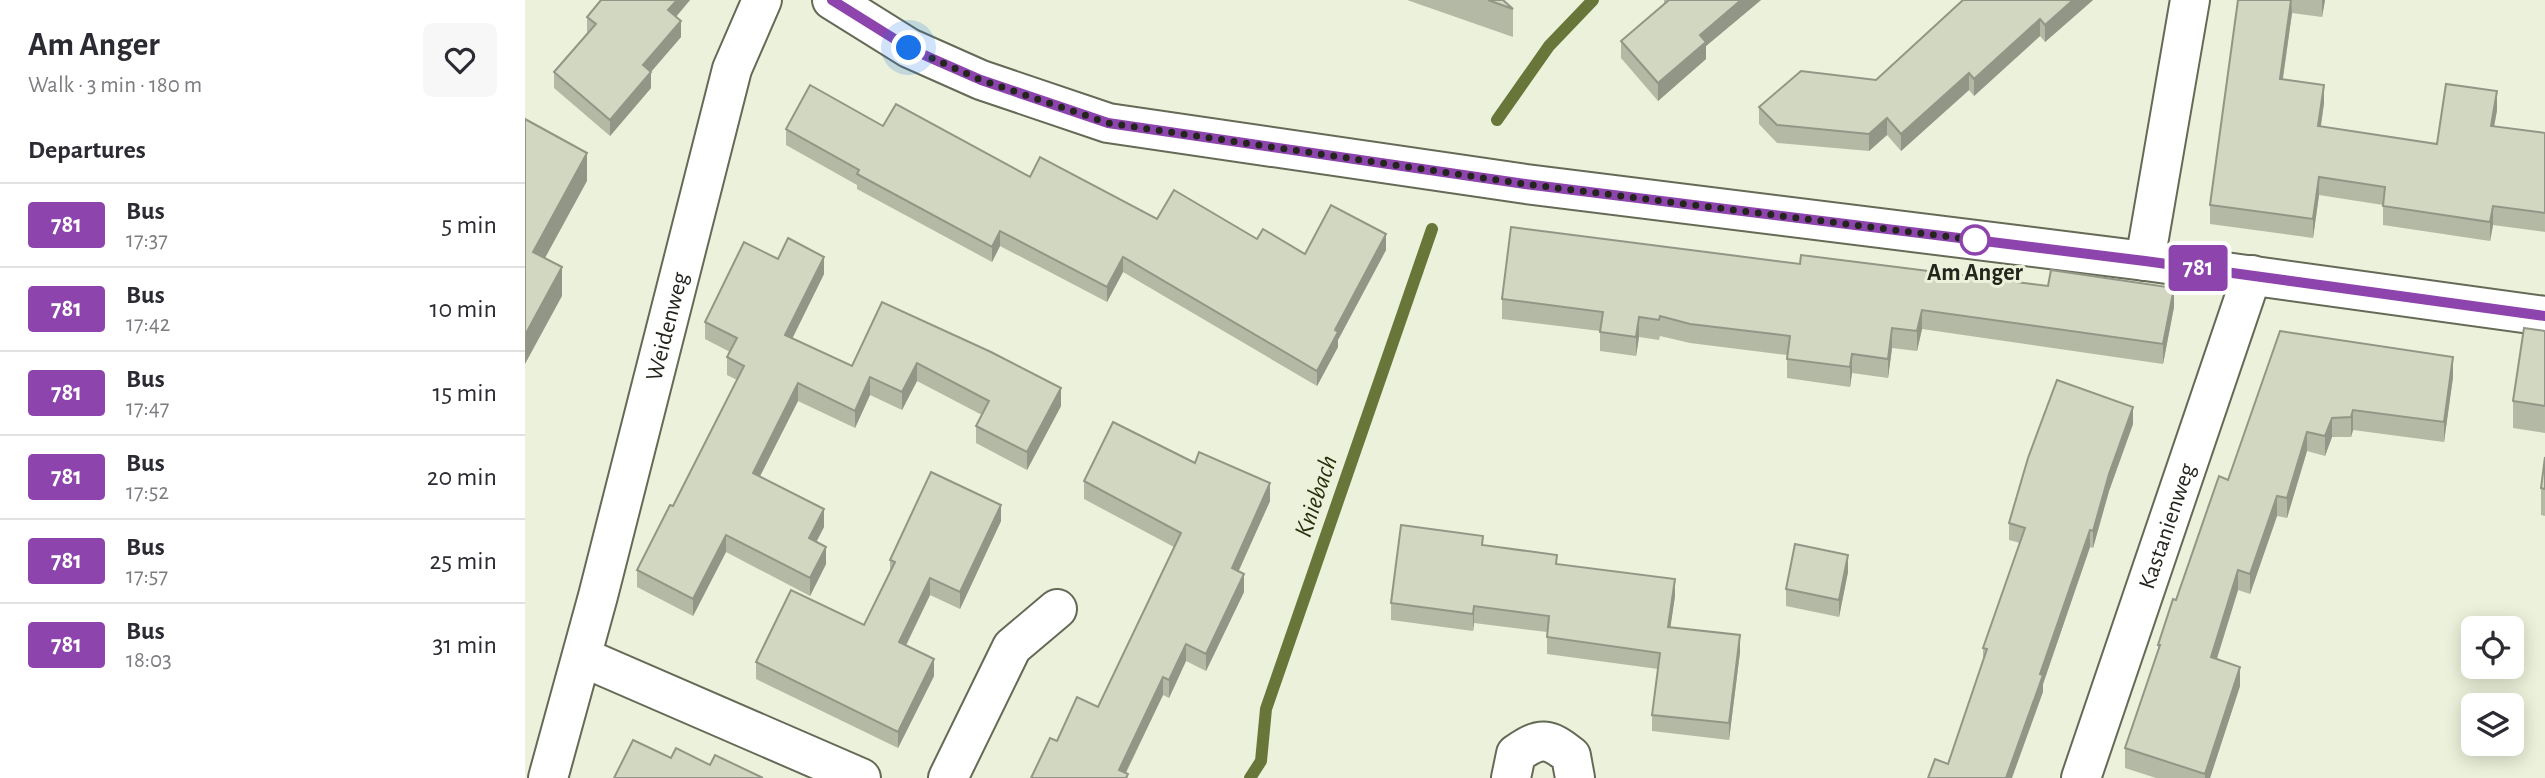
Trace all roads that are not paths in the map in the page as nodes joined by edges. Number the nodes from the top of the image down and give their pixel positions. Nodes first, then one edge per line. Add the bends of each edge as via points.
1 (762, 0) edge
2 (832, 0) edge
3 (2190, 0) edge
4 (2145, 261) junction
5 (2252, 275) junction
6 (2545, 316) edge
7 (1057, 609) dead end
8 (582, 657) junction
9 (1578, 777) edge
10 (548, 778) edge
11 (860, 778) edge
12 (948, 778) edge
13 (1511, 778) edge
14 (2081, 778) edge

1 - 8 street, Weidenweg via 732,69
2 - 4 street via 933,59 1108,123 1525,184
3 - 4 street
4 - 5 street
5 - 6 street
5 - 14 street, Kastanienweg
7 - 12 street via 1012,646
8 - 10 street, Weidenweg
8 - 11 street
9 - 13 street via 1571,756 1554,742 1534,741 1516,754

